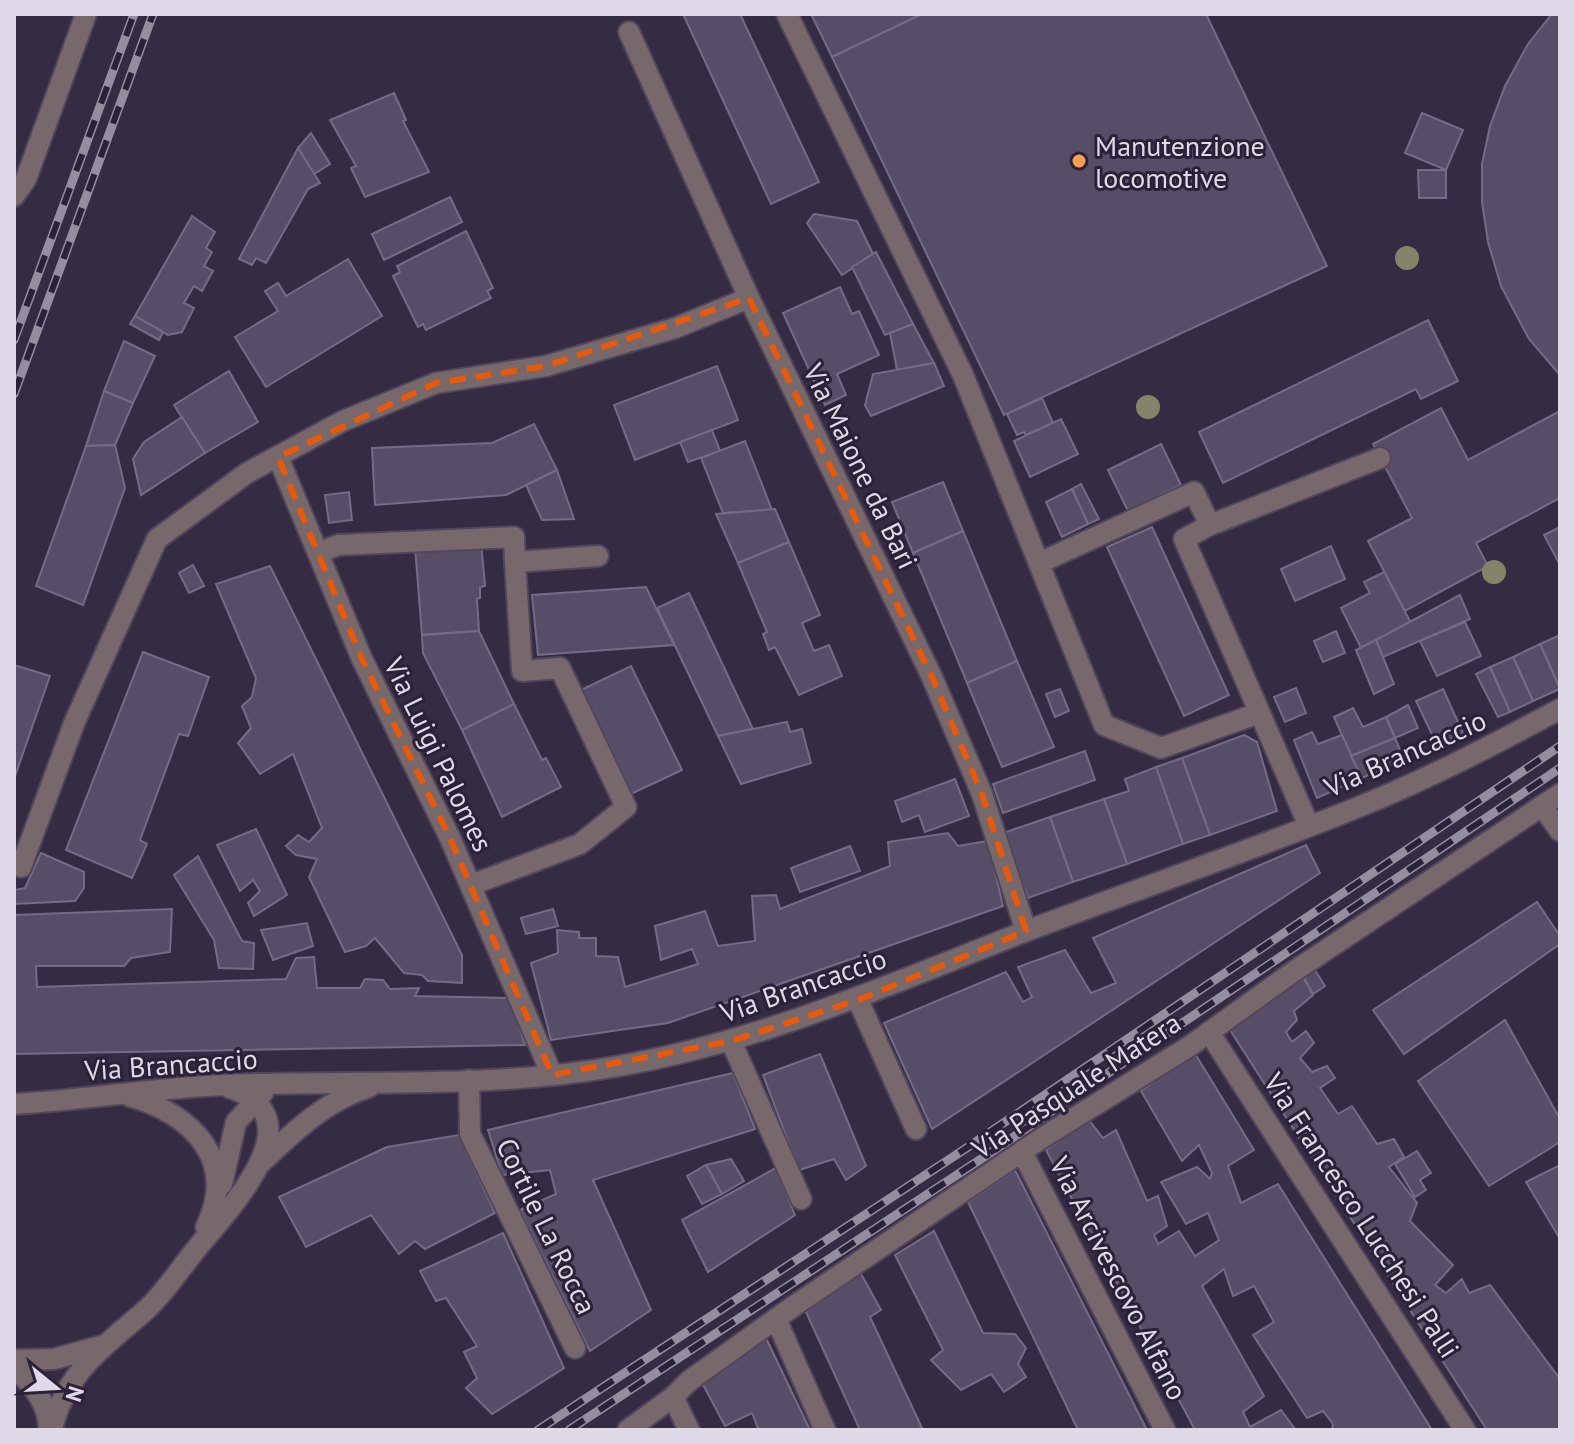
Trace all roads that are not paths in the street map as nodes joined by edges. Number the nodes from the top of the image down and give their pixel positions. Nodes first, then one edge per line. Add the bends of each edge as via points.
1 (86, 14) edge
2 (787, 14) edge
3 (629, 32) dead end
4 (14, 196) edge
5 (749, 298) junction
6 (278, 457) junction
7 (1380, 458) dead end
8 (1210, 525) junction
9 (318, 553) junction
10 (598, 556) dead end
11 (515, 562) junction
12 (1039, 563) junction
13 (1560, 709) edge
14 (1259, 713) junction
15 (1560, 794) edge
16 (1542, 806) junction
17 (1309, 826) junction
18 (1560, 831) edge
19 (21, 867) dead end
20 (471, 885) junction
21 (1026, 931) junction
22 (858, 1000) junction
23 (1209, 1032) junction
24 (731, 1041) junction
25 (552, 1075) junction
26 (469, 1080) junction
27 (393, 1081) junction
28 (289, 1084) junction
29 (223, 1085) junction
30 (115, 1092) junction
31 (254, 1099) junction
32 (14, 1104) edge
33 (916, 1129) dead end
34 (1022, 1152) junction
35 (262, 1162) junction
36 (801, 1199) dead end
37 (215, 1202) junction
38 (196, 1249) junction
39 (776, 1319) junction
40 (104, 1344) junction
41 (575, 1348) dead end
42 (14, 1360) edge
43 (14, 1368) edge
44 (673, 1397) junction
45 (50, 1430) edge
46 (628, 1430) edge
47 (689, 1430) edge
48 (825, 1430) edge
49 (1165, 1430) edge
50 (1465, 1430) edge

1 - 4 street via 26,179
2 - 12 street via 963,375
3 - 5 street, Via Maione da Bari
5 - 6 street via 675,328 546,366 436,383 343,421
5 - 21 street, Via Maione da Bari via 932,677 982,794
6 - 9 street, Via Luigi Palomes
6 - 19 street via 247,473 157,539 75,721
7 - 8 street
8 - 12 street via 1194,492
8 - 14 street via 1184,539
9 - 11 street via 338,545 514,537
9 - 20 street, Via Luigi Palomes via 362,659
10 - 11 street
11 - 20 street via 522,671 560,668 626,807 580,844
12 - 14 street via 1104,725 1161,748
13 - 17 street, Via Brancaccio via 1464,760
14 - 17 street
15 - 16 street, Via Pasquale Matera
16 - 18 street
16 - 23 street, Via Pasquale Matera
17 - 21 street, Via Brancaccio
20 - 25 street, Via Luigi Palomes
21 - 22 street, Via Brancaccio
22 - 24 street, Via Brancaccio
22 - 33 street
23 - 34 street, Via Pasquale Matera
23 - 50 street, Via Francesco Lucchesi Palli
24 - 25 street, Via Brancaccio
24 - 36 street
25 - 26 street, Via Brancaccio
26 - 27 street, Via Brancaccio
26 - 41 street, Cortile La Rocca via 470,1134
27 - 28 street, Via Brancaccio
27 - 35 street via 341,1098 300,1126
28 - 29 street, Via Brancaccio
28 - 31 street
29 - 30 street, Via Brancaccio
29 - 31 street
30 - 32 street, Via Brancaccio
30 - 37 street via 165,1108 195,1132 212,1159
31 - 35 street via 267,1121
31 - 37 street via 236,1122
34 - 39 street, Via Pasquale Matera
34 - 49 street, Via Arcivescovo Alfano
35 - 38 street
37 - 38 street
38 - 40 street via 149,1307
39 - 44 street, Via Pasquale Matera
39 - 48 street
40 - 42 street via 54,1359
40 - 45 street via 71,1385
43 - 45 street via 42,1401
44 - 46 street, Via Pasquale Matera
44 - 47 street

